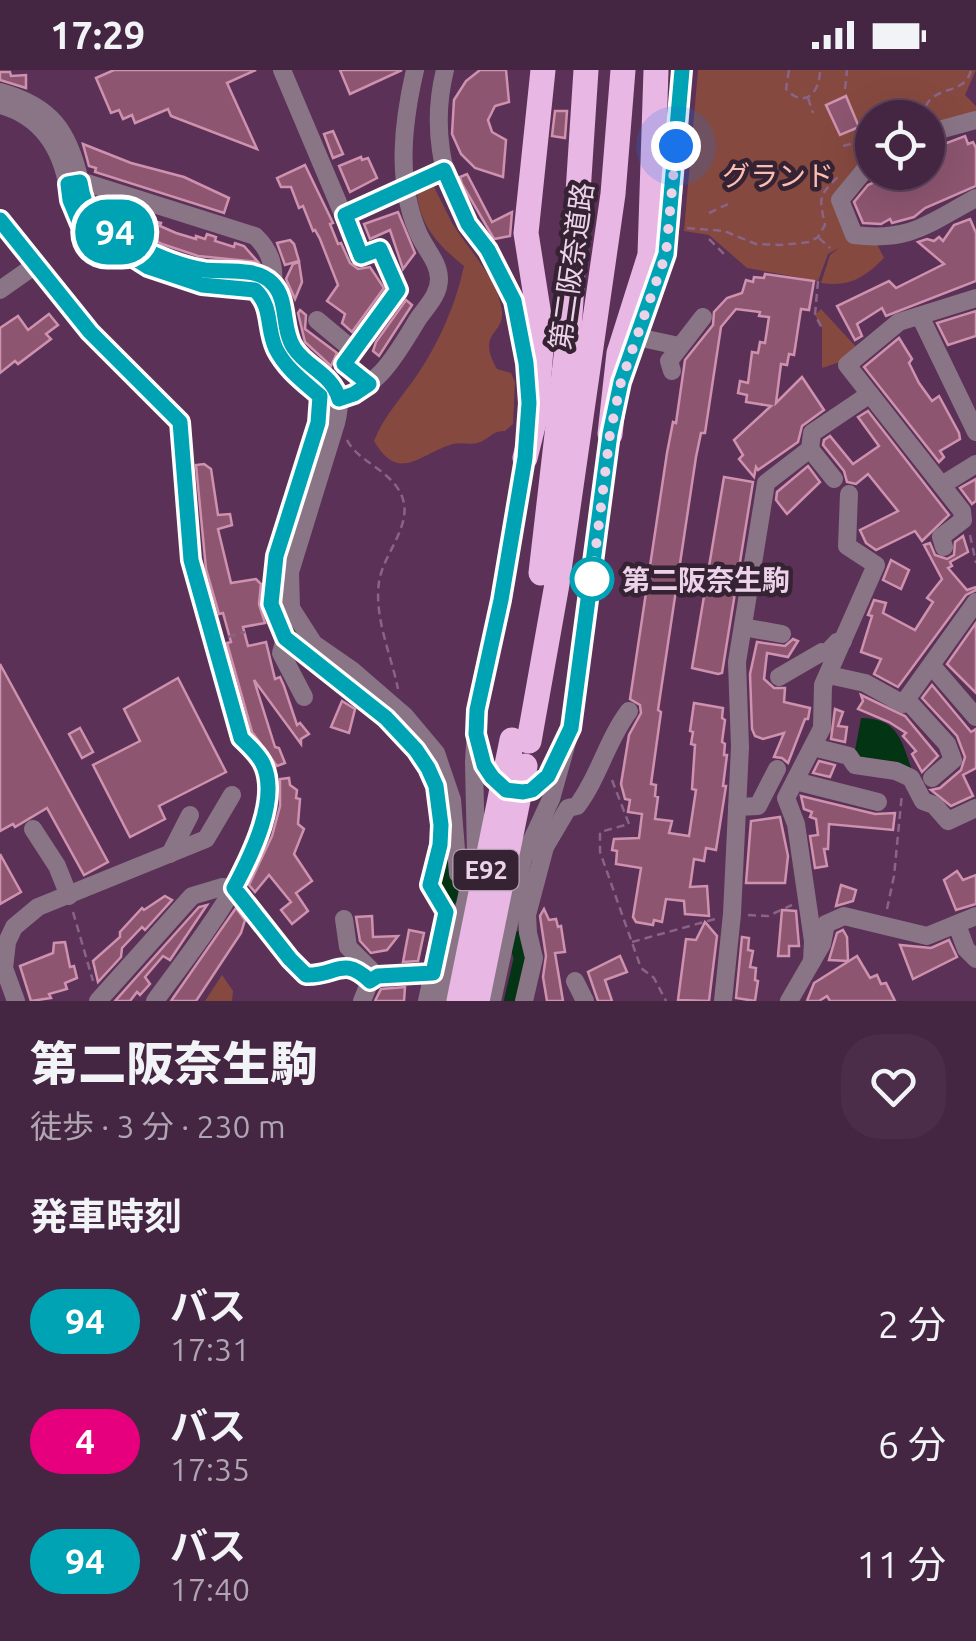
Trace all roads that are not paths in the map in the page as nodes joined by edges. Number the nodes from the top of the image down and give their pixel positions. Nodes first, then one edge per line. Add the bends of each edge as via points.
1 (282, 70) edge
2 (415, 70) edge
3 (445, 70) edge
4 (542, 70) edge
5 (586, 70) edge
6 (622, 70) edge
7 (656, 70) edge
8 (682, 70) edge
9 (0, 92) edge
10 (0, 105) edge
11 (976, 120) edge
12 (945, 129) edge
13 (436, 174) junction
14 (855, 182) edge
15 (74, 183) junction
16 (976, 198) edge
17 (345, 215) junction
18 (0, 220) edge
19 (34, 266) junction
20 (273, 283) junction
21 (0, 290) edge
22 (976, 298) edge
23 (920, 316) junction
24 (703, 317) dead end
25 (317, 320) dead end
26 (638, 337) junction
27 (679, 346) junction
28 (349, 358) junction
29 (672, 372) dead end
30 (369, 384) junction
31 (870, 394) junction
32 (339, 399) junction
33 (976, 432) edge
34 (610, 434) junction
35 (810, 449) junction
36 (525, 458) junction
37 (976, 464) edge
38 (834, 479) dead end
39 (942, 485) junction
40 (849, 494) dead end
41 (944, 547) dead end
42 (976, 602) edge
43 (742, 627) junction
44 (782, 634) dead end
45 (285, 638) junction
46 (844, 640) junction
47 (932, 666) junction
48 (829, 675) junction
49 (779, 677) dead end
50 (304, 697) dead end
51 (908, 700) junction
52 (629, 711) dead end
53 (976, 717) edge
54 (571, 728) junction
55 (476, 734) junction
56 (521, 741) junction
57 (813, 747) junction
58 (777, 769) dead end
59 (795, 781) junction
60 (923, 781) junction
61 (232, 796) dead end
62 (878, 802) dead end
63 (737, 807) junction
64 (976, 808) edge
65 (190, 815) dead end
66 (33, 830) dead end
67 (170, 854) junction
68 (458, 874) dead end
69 (234, 888) junction
70 (69, 896) junction
71 (344, 919) dead end
72 (964, 922) edge
73 (935, 924) dead end
74 (976, 959) edge
75 (812, 960) junction
76 (433, 973) junction
77 (374, 979) junction
78 (576, 981) dead end
79 (14, 1000) edge
80 (98, 1001) edge
81 (155, 1001) edge
82 (362, 1001) edge
83 (427, 1001) edge
84 (444, 1001) edge
85 (459, 1001) edge
86 (477, 1001) edge
87 (492, 1001) edge
88 (524, 1001) edge
89 (585, 1001) edge
90 (723, 1001) edge
91 (789, 1001) edge

1 - 17 street
2 - 30 street via 403,169 418,233 439,271 439,290 400,353
3 - 13 street
4 - 36 highway via 526,233 542,335
5 - 56 highway, 第二阪奈道路 / E92 via 569,331
6 - 56 highway, 第二阪奈道路 / E92 via 613,194 556,584
7 - 34 highway via 650,255 620,353
8 - 26 street via 668,238
9 - 15 street via 37,106 55,122 68,138
10 - 15 street via 29,116 49,134
11 - 12 street
13 - 17 street, bridge
13 - 36 street via 514,301 529,403
14 - 16 street via 840,200 854,236 901,237
15 - 20 street via 97,221 154,255
15 - 20 street via 254,236 267,247
15 - 45 street via 70,200 80,224 148,267 202,285 255,290 265,300 278,352 320,396 272,580 271,604
17 - 28 street via 361,256 380,249 398,290
18 - 19 street
19 - 21 street
19 - 69 street via 180,422 191,560 241,738 262,760 267,777 259,836
20 - 32 street via 288,338
22 - 23 street
23 - 31 street via 899,322 848,363
23 - 33 street
24 - 27 street
25 - 28 street
26 - 27 street
26 - 34 street
27 - 29 street via 669,362
28 - 30 street
30 - 32 street
31 - 35 street via 812,434
31 - 39 street
32 - 68 street via 290,572 291,608 314,644 405,716 436,753 448,781
34 - 54 street
35 - 38 street
35 - 43 street via 766,483
36 - 55 street
37 - 39 street
39 - 41 street via 962,511 962,520 941,537
40 - 46 street via 847,546 876,565
42 - 47 street
43 - 44 street
43 - 63 street via 735,682
45 - 50 street via 281,653
45 - 76 street via 386,718 432,777 441,825 430,885 446,912
46 - 48 street
46 - 49 street
47 - 51 street
47 - 53 street
48 - 51 street via 864,682 903,704
48 - 57 street
51 - 60 street via 953,760
52 - 88 street via 586,794 568,808 545,847 527,915 534,958
54 - 55 street via 548,776 523,792 506,790 492,777
54 - 87 street via 551,799 523,859
55 - 84 street via 476,854
56 - 85 highway, 第二阪奈道路 / E92, bridge
56 - 86 highway, 第二阪奈道路 / E92, bridge
57 - 59 street
57 - 60 street via 849,756 855,766
58 - 63 street via 758,806
59 - 62 street
59 - 75 street via 786,798 796,824
60 - 64 street via 923,800 948,821
61 - 67 street via 206,840
63 - 90 street
65 - 67 street
66 - 70 street
67 - 70 street
69 - 77 street via 301,972 314,976 350,967
69 - 80 street via 192,896
69 - 81 street
70 - 79 street via 14,927 4,968
71 - 77 street via 348,947
72 - 73 street
72 - 74 street via 966,950
72 - 75 street via 927,936 844,916 826,924
75 - 91 street
76 - 77 street
76 - 83 street
77 - 82 street
78 - 89 street

